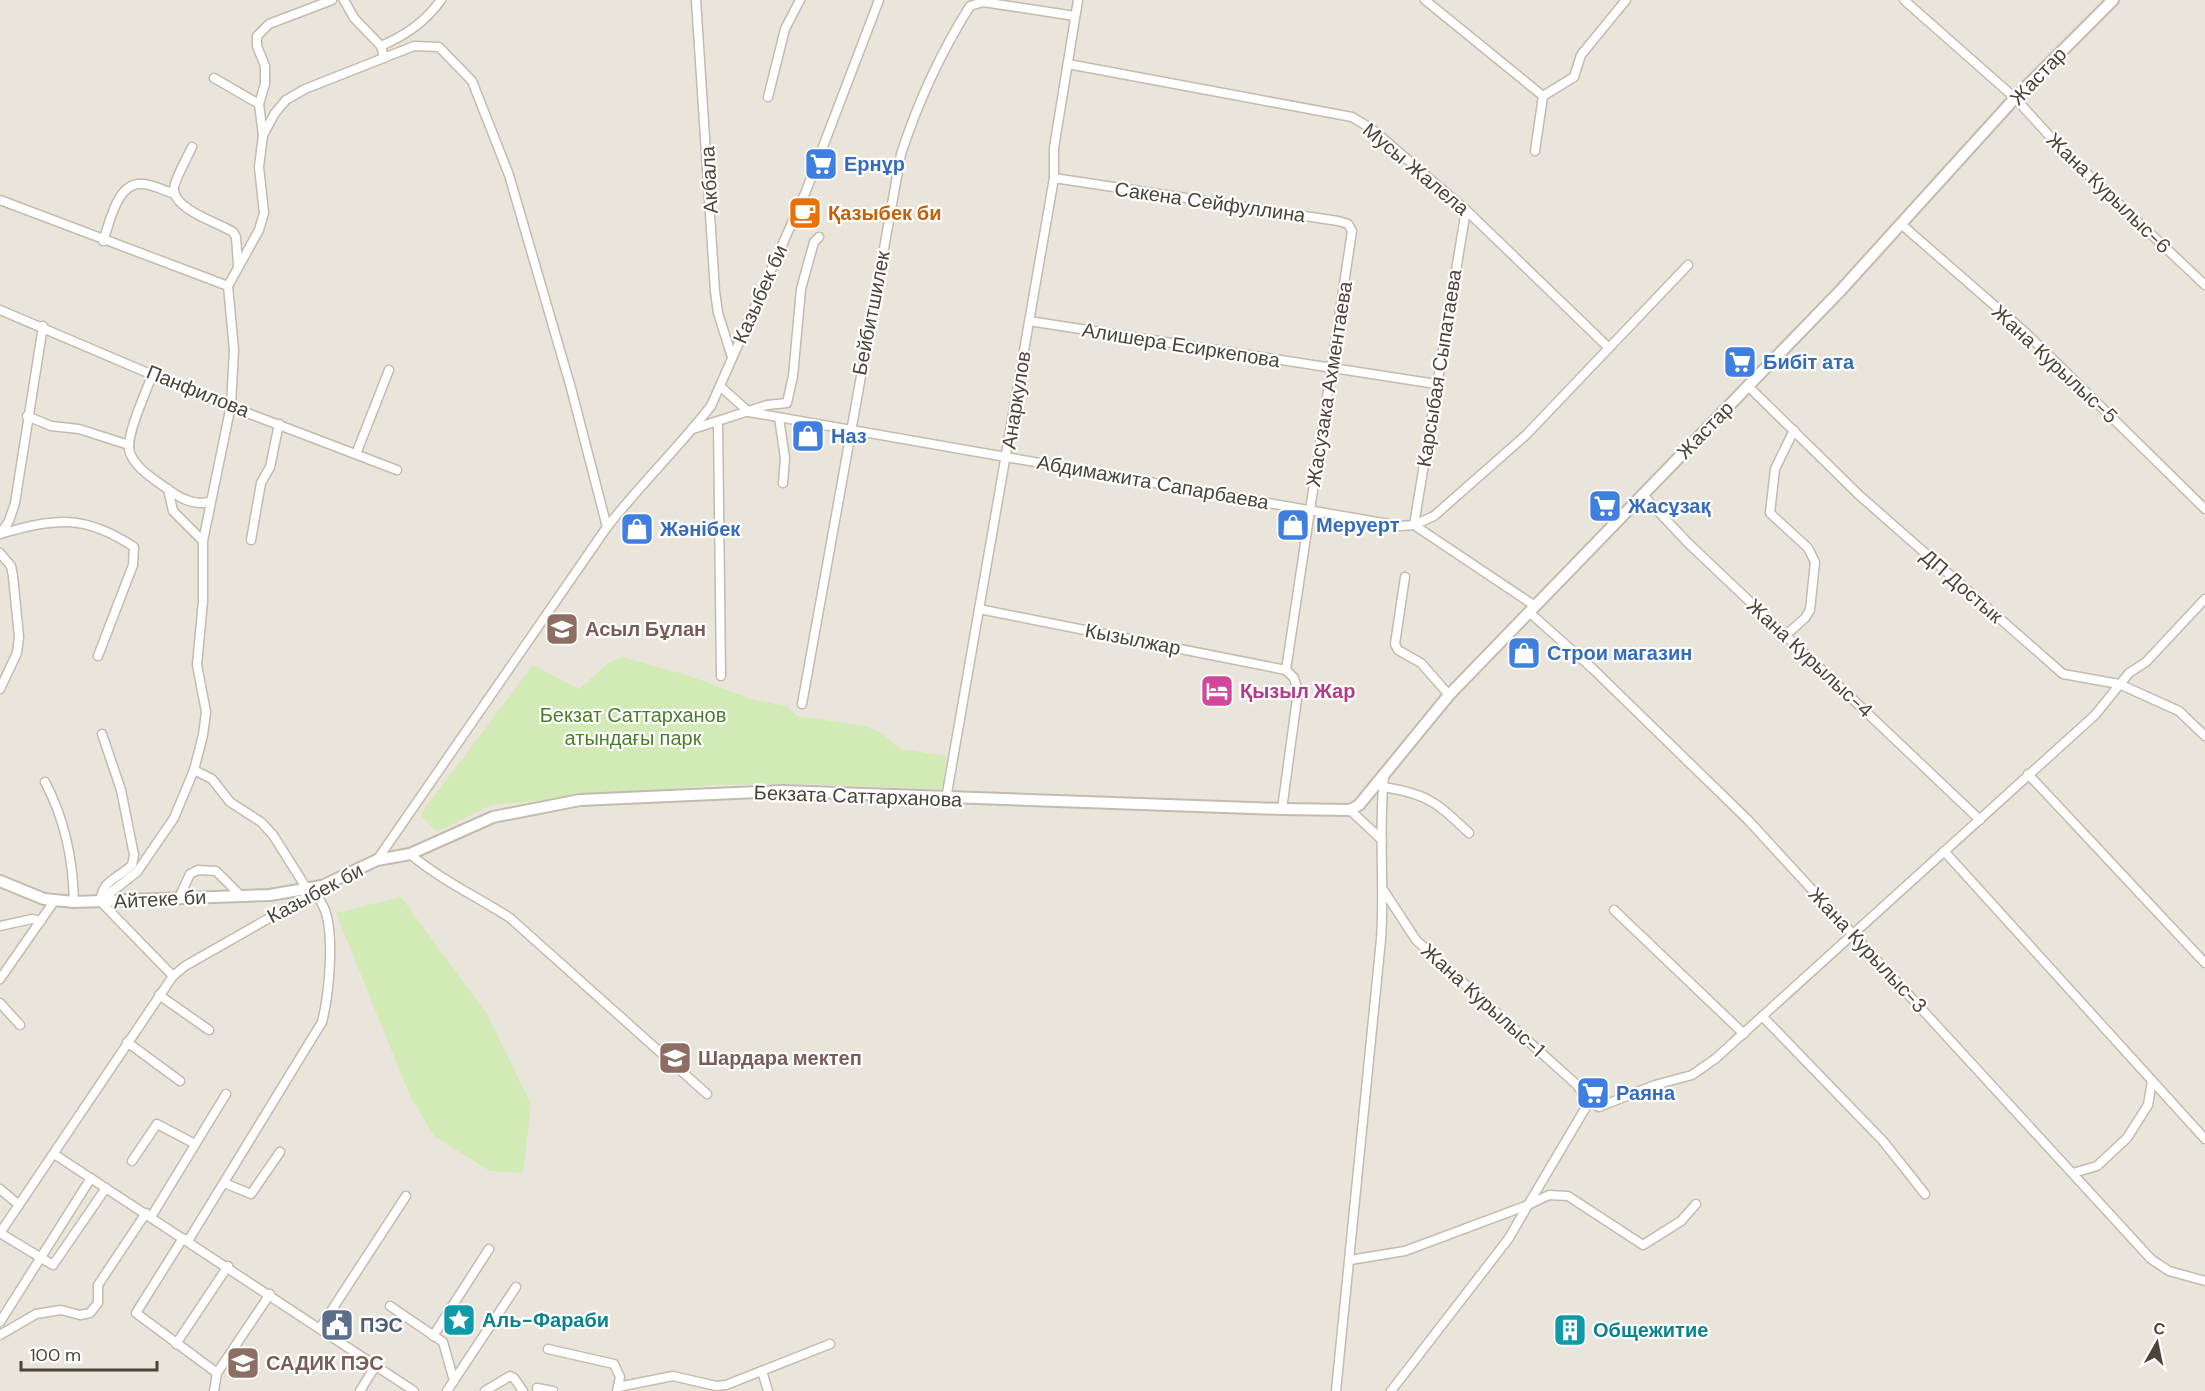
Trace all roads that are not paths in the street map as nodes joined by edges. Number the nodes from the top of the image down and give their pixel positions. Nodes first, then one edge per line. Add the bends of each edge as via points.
1 (332, 0) edge
2 (344, 0) edge
3 (441, 0) edge
4 (696, 0) edge
5 (800, 0) edge
6 (879, 0) edge
7 (1078, 0) edge
8 (1425, 0) edge
9 (1626, 0) edge
10 (1904, 0) edge
11 (2113, 0) edge
12 (1075, 16) junction
13 (381, 46) junction
14 (384, 58) junction
15 (1068, 64) junction
16 (214, 78) dead end
17 (1543, 96) junction
18 (768, 97) dead end
19 (2015, 98) junction
20 (259, 104) junction
21 (263, 135) junction
22 (192, 147) dead end
23 (1535, 151) dead end
24 (1054, 178) junction
25 (175, 194) junction
26 (0, 200) edge
27 (1466, 210) junction
28 (1901, 224) junction
29 (819, 237) dead end
30 (1352, 240) joint
31 (103, 241) junction
32 (1688, 265) dead end
33 (238, 266) junction
34 (2205, 285) edge
35 (228, 286) junction
36 (0, 309) edge
37 (1029, 321) junction
38 (43, 326) junction
39 (1609, 348) junction
40 (732, 357) junction
41 (1332, 369) junction
42 (388, 370) dead end
43 (153, 373) junction
44 (1436, 384) junction
45 (1748, 386) junction
46 (720, 387) junction
47 (231, 405) junction
48 (750, 412) junction
49 (27, 416) junction
50 (779, 418) junction
51 (718, 422) junction
52 (279, 424) junction
53 (693, 429) junction
54 (849, 430) junction
55 (1794, 430) junction
56 (129, 445) junction
57 (356, 454) junction
58 (1006, 456) junction
59 (397, 470) dead end
60 (783, 483) dead end
61 (168, 489) junction
62 (1642, 494) junction
63 (209, 502) junction
64 (1309, 509) junction
65 (2205, 509) edge
66 (1414, 525) junction
67 (607, 527) junction
68 (0, 534) edge
69 (251, 540) dead end
70 (203, 541) junction
71 (0, 553) edge
72 (1405, 577) dead end
73 (2205, 599) edge
74 (979, 609) junction
75 (1532, 609) junction
76 (1786, 635) junction
77 (98, 656) dead end
78 (1286, 670) junction
79 (721, 676) dead end
80 (2119, 684) junction
81 (0, 689) edge
82 (1449, 695) junction
83 (802, 704) dead end
84 (102, 734) dead end
85 (2205, 736) edge
86 (194, 771) junction
87 (2028, 774) junction
88 (45, 782) dead end
89 (1383, 782) junction
90 (946, 799) junction
91 (1282, 809) junction
92 (1350, 810) junction
93 (1980, 820) junction
94 (1469, 833) dead end
95 (1382, 840) junction
96 (1944, 851) junction
97 (410, 854) junction
98 (377, 860) junction
99 (0, 881) edge
100 (315, 889) junction
101 (1384, 891) junction
102 (241, 896) junction
103 (179, 898) junction
104 (55, 900) junction
105 (101, 901) junction
106 (74, 902) junction
107 (1614, 910) dead end
108 (41, 921) junction
109 (0, 926) edge
110 (1852, 933) junction
111 (2205, 963) edge
112 (172, 976) junction
113 (0, 979) edge
114 (159, 995) junction
115 (0, 1003) edge
116 (1762, 1016) junction
117 (20, 1025) dead end
118 (209, 1030) dead end
119 (1744, 1034) junction
120 (127, 1042) junction
121 (180, 1081) dead end
122 (2152, 1081) junction
123 (226, 1094) dead end
124 (707, 1094) dead end
125 (1590, 1102) junction
126 (2205, 1139) edge
127 (195, 1144) junction
128 (280, 1152) dead end
129 (54, 1154) junction
130 (132, 1161) dead end
131 (2073, 1173) junction
132 (91, 1178) junction
133 (224, 1183) junction
134 (106, 1188) junction
135 (0, 1190) edge
136 (1925, 1194) dead end
137 (406, 1196) dead end
138 (1696, 1204) dead end
139 (19, 1205) junction
140 (1528, 1205) junction
141 (148, 1215) junction
142 (0, 1233) edge
143 (185, 1240) junction
144 (489, 1249) dead end
145 (40, 1259) junction
146 (1350, 1260) junction
147 (228, 1266) junction
148 (2205, 1281) edge
149 (516, 1287) dead end
150 (270, 1294) junction
151 (390, 1306) dead end
152 (0, 1323) edge
153 (320, 1328) junction
154 (0, 1335) edge
155 (434, 1336) junction
156 (176, 1344) junction
157 (830, 1344) dead end
158 (548, 1349) dead end
159 (376, 1365) junction
160 (762, 1371) junction
161 (217, 1373) junction
162 (454, 1381) junction
163 (537, 1388) dead end
164 (617, 1389) edge
165 (214, 1391) edge
166 (360, 1391) edge
167 (414, 1391) edge
168 (447, 1391) edge
169 (485, 1391) edge
170 (523, 1391) edge
171 (553, 1391) edge
172 (768, 1391) edge
173 (1336, 1391) edge
174 (1391, 1391) edge

1 - 20 street via 269,24 257,36 265,66
2 - 13 street via 354,18
3 - 13 street via 427,20
4 - 40 street, Акбала via 718,313
5 - 18 street via 785,29
6 - 40 street, Казыбек би via 806,191
7 - 12 street, Анаркулов
8 - 17 street
9 - 17 street via 1581,55 1574,77
10 - 19 street, Жана Курылыс-6
11 - 19 street, Жастар
12 - 15 street, Анаркулов
12 - 54 street, Бейбитшилек via 983,2 970,6 963,17 917,108 901,154
13 - 14 street
14 - 21 street via 286,100
14 - 67 street via 414,46 439,47 472,81 509,175
15 - 24 street, Анаркулов via 1054,148
15 - 27 street, Мусы Жалела via 1352,117 1372,129
16 - 20 street
17 - 23 street
19 - 28 street, Жастар
19 - 34 street, Жана Курылыс-6 via 2064,152
20 - 21 street
21 - 33 street via 259,167 264,213
22 - 25 street via 174,186
24 - 30 street, Сакена Сейфуллина via 1338,221 1348,224
24 - 37 street, Анаркулов
25 - 31 street via 134,184 119,198
25 - 33 street via 187,208 233,232
26 - 31 street
27 - 39 street, Мусы Жалела
27 - 44 street, Карсыбая Сыпатаева
28 - 45 street, Жастар
28 - 65 street, Жана Курылыс-5 via 2026,333
29 - 48 street via 814,242 801,289 788,403
30 - 41 street, Жасузака Ахментаева
31 - 35 street
32 - 39 street
33 - 35 street
35 - 47 street via 234,350
36 - 38 street, Панфилова
37 - 41 street, Алишера Есиркепова
37 - 58 street, Анаркулов
38 - 43 street, Панфилова
38 - 49 street
39 - 66 street via 1526,435 1434,516
40 - 46 street, Казыбек би
41 - 44 street, Алишера Есиркепова
41 - 64 street, Жасузака Ахментаева
42 - 57 street
43 - 47 street, Панфилова
43 - 56 street
44 - 66 street, Карсыбая Сыпатаева
45 - 55 street, ДП Достык
45 - 62 street, Жастар
46 - 48 street
46 - 53 street, Казыбек би
47 - 52 street, Панфилова
47 - 63 street
48 - 50 street, Абдимажита Сапарбаева
48 - 51 street
49 - 56 street via 51,426 79,429
49 - 68 street via 15,502
50 - 54 street, Абдимажита Сапарбаева
50 - 60 street via 785,458
51 - 53 street
51 - 79 street
52 - 57 street, Панфилова
52 - 69 street via 270,467 261,483
53 - 67 street, Казыбек би via 643,481
54 - 58 street, Абдимажита Сапарбаева
54 - 83 street, Бейбитшилек
55 - 76 street via 1775,469 1770,513 1808,548 1815,562 1810,610
55 - 80 street, ДП Достык via 1868,502 2063,674
56 - 61 street via 134,460
57 - 59 street, Панфилова
58 - 64 street, Абдимажита Сапарбаева
58 - 74 street, Анаркулов
61 - 63 street via 192,504
61 - 70 street via 173,511
62 - 75 street, Жастар
62 - 76 street, Жана Курылыс-4
63 - 70 street
64 - 66 street, Абдимажита Сапарбаева via 1400,526
64 - 78 street, Жасузака Ахментаева
66 - 75 street
67 - 98 street, Казыбек би
68 - 77 street via 48,521 73,521 105,529 135,548 133,565
70 - 86 street via 197,665 206,712
71 - 81 street via 14,576 19,626 17,653
72 - 82 street via 1395,644 1398,650 1421,663
73 - 80 street via 2146,663
74 - 78 street, Кызылжар
74 - 90 street, Анаркулов
75 - 82 street, Жастар
75 - 110 street, Жана Курылыс-3 via 1749,821
76 - 93 street, Жана Курылыс-4
78 - 91 street via 1298,691
80 - 85 street, ДП Достык via 2179,711
80 - 87 street via 2095,715
82 - 89 street, Жастар
84 - 105 street via 121,790 134,855 132,865 106,885 100,894
86 - 100 street via 212,779 230,802 261,822
86 - 105 street via 174,818 137,872
87 - 93 street
87 - 111 street
88 - 106 street via 60,811 73,868
89 - 92 street, Жастар
89 - 94 street via 1429,798
89 - 95 street
90 - 91 street, Бекзата Саттарханова
90 - 97 street, Бекзата Саттарханова via 782,791 580,800 493,817
91 - 92 street, Бекзата Саттарханова
92 - 95 street
93 - 96 street
95 - 101 street
96 - 110 street
96 - 122 street
97 - 98 street, Бекзата Саттарханова
97 - 124 street via 436,876 510,918
98 - 100 street, Казыбек би
99 - 104 street, Айтеке би
100 - 102 street, Айтеке би
100 - 112 street, Казыбек би
100 - 133 street via 326,914 329,964 329,994 322,1022
101 - 125 street, Жана Курылыс-1 via 1416,940 1577,1085
101 - 146 street
102 - 103 street, Айтеке би
102 - 103 street via 216,871 198,870 190,874
103 - 105 street, Айтеке би
104 - 106 street, Айтеке би
104 - 108 street
105 - 106 street, Айтеке би
105 - 112 street
107 - 119 street
108 - 109 street via 32,919
108 - 113 street
110 - 116 street
110 - 131 street, Жана Курылыс-3
112 - 114 street, Казыбек би
114 - 118 street
114 - 120 street, Казыбек би
115 - 117 street
116 - 119 street
116 - 136 street via 1883,1141
119 - 125 street via 1692,1075 1655,1085 1611,1104 1599,1107
120 - 121 street
120 - 129 street, Казыбек би
122 - 126 street
122 - 131 street via 2148,1105 2127,1138 2097,1166
123 - 127 street
125 - 140 street
127 - 130 street via 157,1124
127 - 141 street
128 - 133 street via 251,1194
129 - 132 street
129 - 139 street, Казыбек би
131 - 148 street, Жана Курылыс-3 via 2151,1259 2169,1271
132 - 134 street
132 - 145 street
133 - 143 street
134 - 141 street
134 - 145 street via 57,1263
135 - 139 street
137 - 153 street
138 - 140 street via 1681,1221 1643,1245 1568,1196 1549,1195
139 - 142 street, Казыбек би
140 - 146 street via 1405,1251
140 - 174 street via 1509,1238
141 - 143 street
141 - 154 street via 98,1285 98,1303 90,1313 80,1315 61,1310 36,1314
142 - 145 street
143 - 147 street
143 - 156 street via 136,1313
144 - 155 street
145 - 152 street
146 - 173 street
147 - 150 street
147 - 156 street
149 - 162 street
150 - 153 street
150 - 161 street
151 - 155 street
153 - 159 street
155 - 162 street via 445,1346
156 - 161 street
157 - 160 street
158 - 164 street via 614,1364 620,1377
159 - 166 street
159 - 167 street
160 - 164 street via 726,1385 673,1376
160 - 172 street
161 - 165 street
162 - 168 street
163 - 171 street
169 - 170 street via 510,1376

